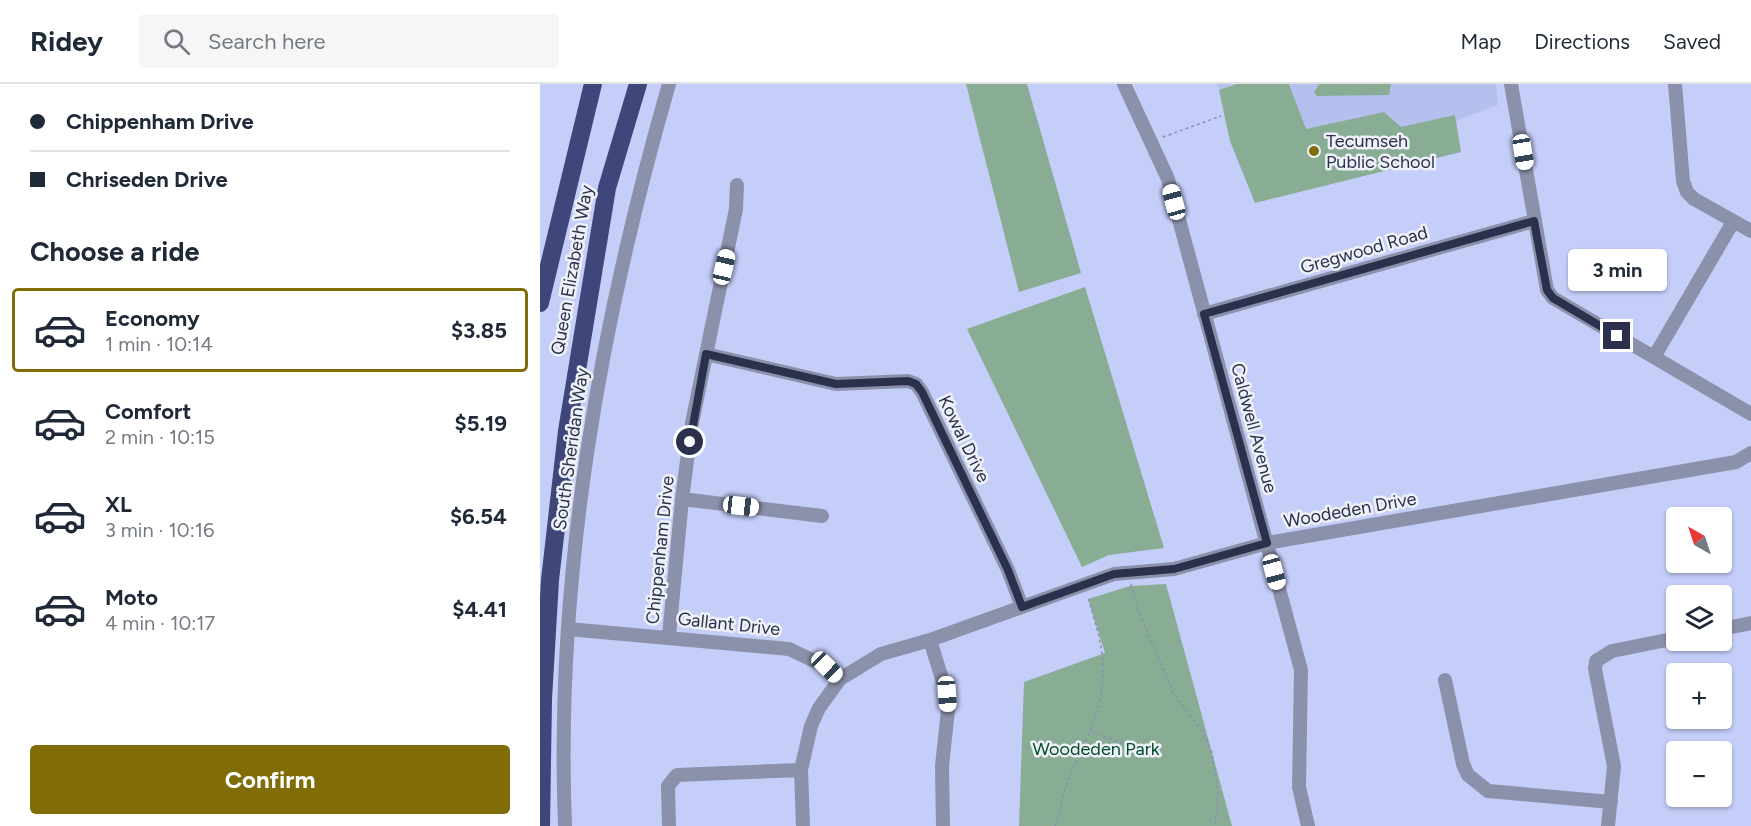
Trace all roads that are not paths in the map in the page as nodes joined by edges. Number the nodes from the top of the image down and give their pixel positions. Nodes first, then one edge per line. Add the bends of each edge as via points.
1 (638, 84) edge
2 (669, 84) edge
3 (1124, 84) edge
4 (1511, 84) edge
5 (1675, 84) edge
6 (593, 86) edge
7 (737, 185) dead end
8 (1534, 221) junction
9 (1733, 222) junction
10 (1751, 231) edge
11 (540, 303) edge
12 (1204, 314) junction
13 (706, 354) junction
14 (1654, 357) junction
15 (1751, 414) edge
16 (1751, 453) edge
17 (682, 499) junction
18 (822, 516) dead end
19 (1267, 543) junction
20 (1022, 607) junction
21 (1751, 623) edge
22 (1732, 627) edge
23 (568, 628) junction
24 (669, 636) junction
25 (930, 640) junction
26 (1666, 640) edge
27 (840, 679) junction
28 (1445, 680) dead end
29 (801, 770) junction
30 (1611, 802) junction
31 (541, 826) edge
32 (565, 826) edge
33 (669, 826) edge
34 (803, 826) edge
35 (943, 826) edge
36 (1308, 826) edge
37 (1608, 826) edge

1 - 31 highway, Queen Elizabeth Way via 607,188 567,431 550,580
2 - 23 street, South Sheridan Way via 638,200 597,385 584,464
3 - 12 street, Caldwell Avenue via 1168,179
4 - 8 street
5 - 9 street via 1687,192
6 - 11 highway, Queen Elizabeth Way
7 - 13 street, Chippenham Drive via 736,209
8 - 12 street, Gregwood Road
8 - 14 street via 1547,290 1553,298
9 - 10 street
9 - 14 street
12 - 19 street, Caldwell Avenue
13 - 17 street, Chippenham Drive
13 - 20 street, Kowal Drive via 836,384 902,380 916,384 1003,559
14 - 15 street
16 - 19 street, Woodeden Drive via 1736,462
17 - 18 street
17 - 24 street, Chippenham Drive
19 - 20 street, Woodeden Drive via 1174,569 1114,574
19 - 36 street, Caldwell Avenue via 1301,670 1299,788
20 - 25 street, Woodeden Drive
21 - 22 street
23 - 24 street, Gallant Drive
23 - 32 street, South Sheridan Way via 562,720
24 - 27 street, Gallant Drive via 789,649 827,667
25 - 27 street, Woodeden Drive via 880,654
25 - 35 street via 948,702 942,766
26 - 30 street via 1612,651 1596,661 1614,766
27 - 29 street, Woodeden Drive via 811,726
28 - 30 street via 1463,764 1477,784 1497,793
29 - 33 street via 677,775 668,786
29 - 34 street, Woodeden Drive
30 - 37 street

